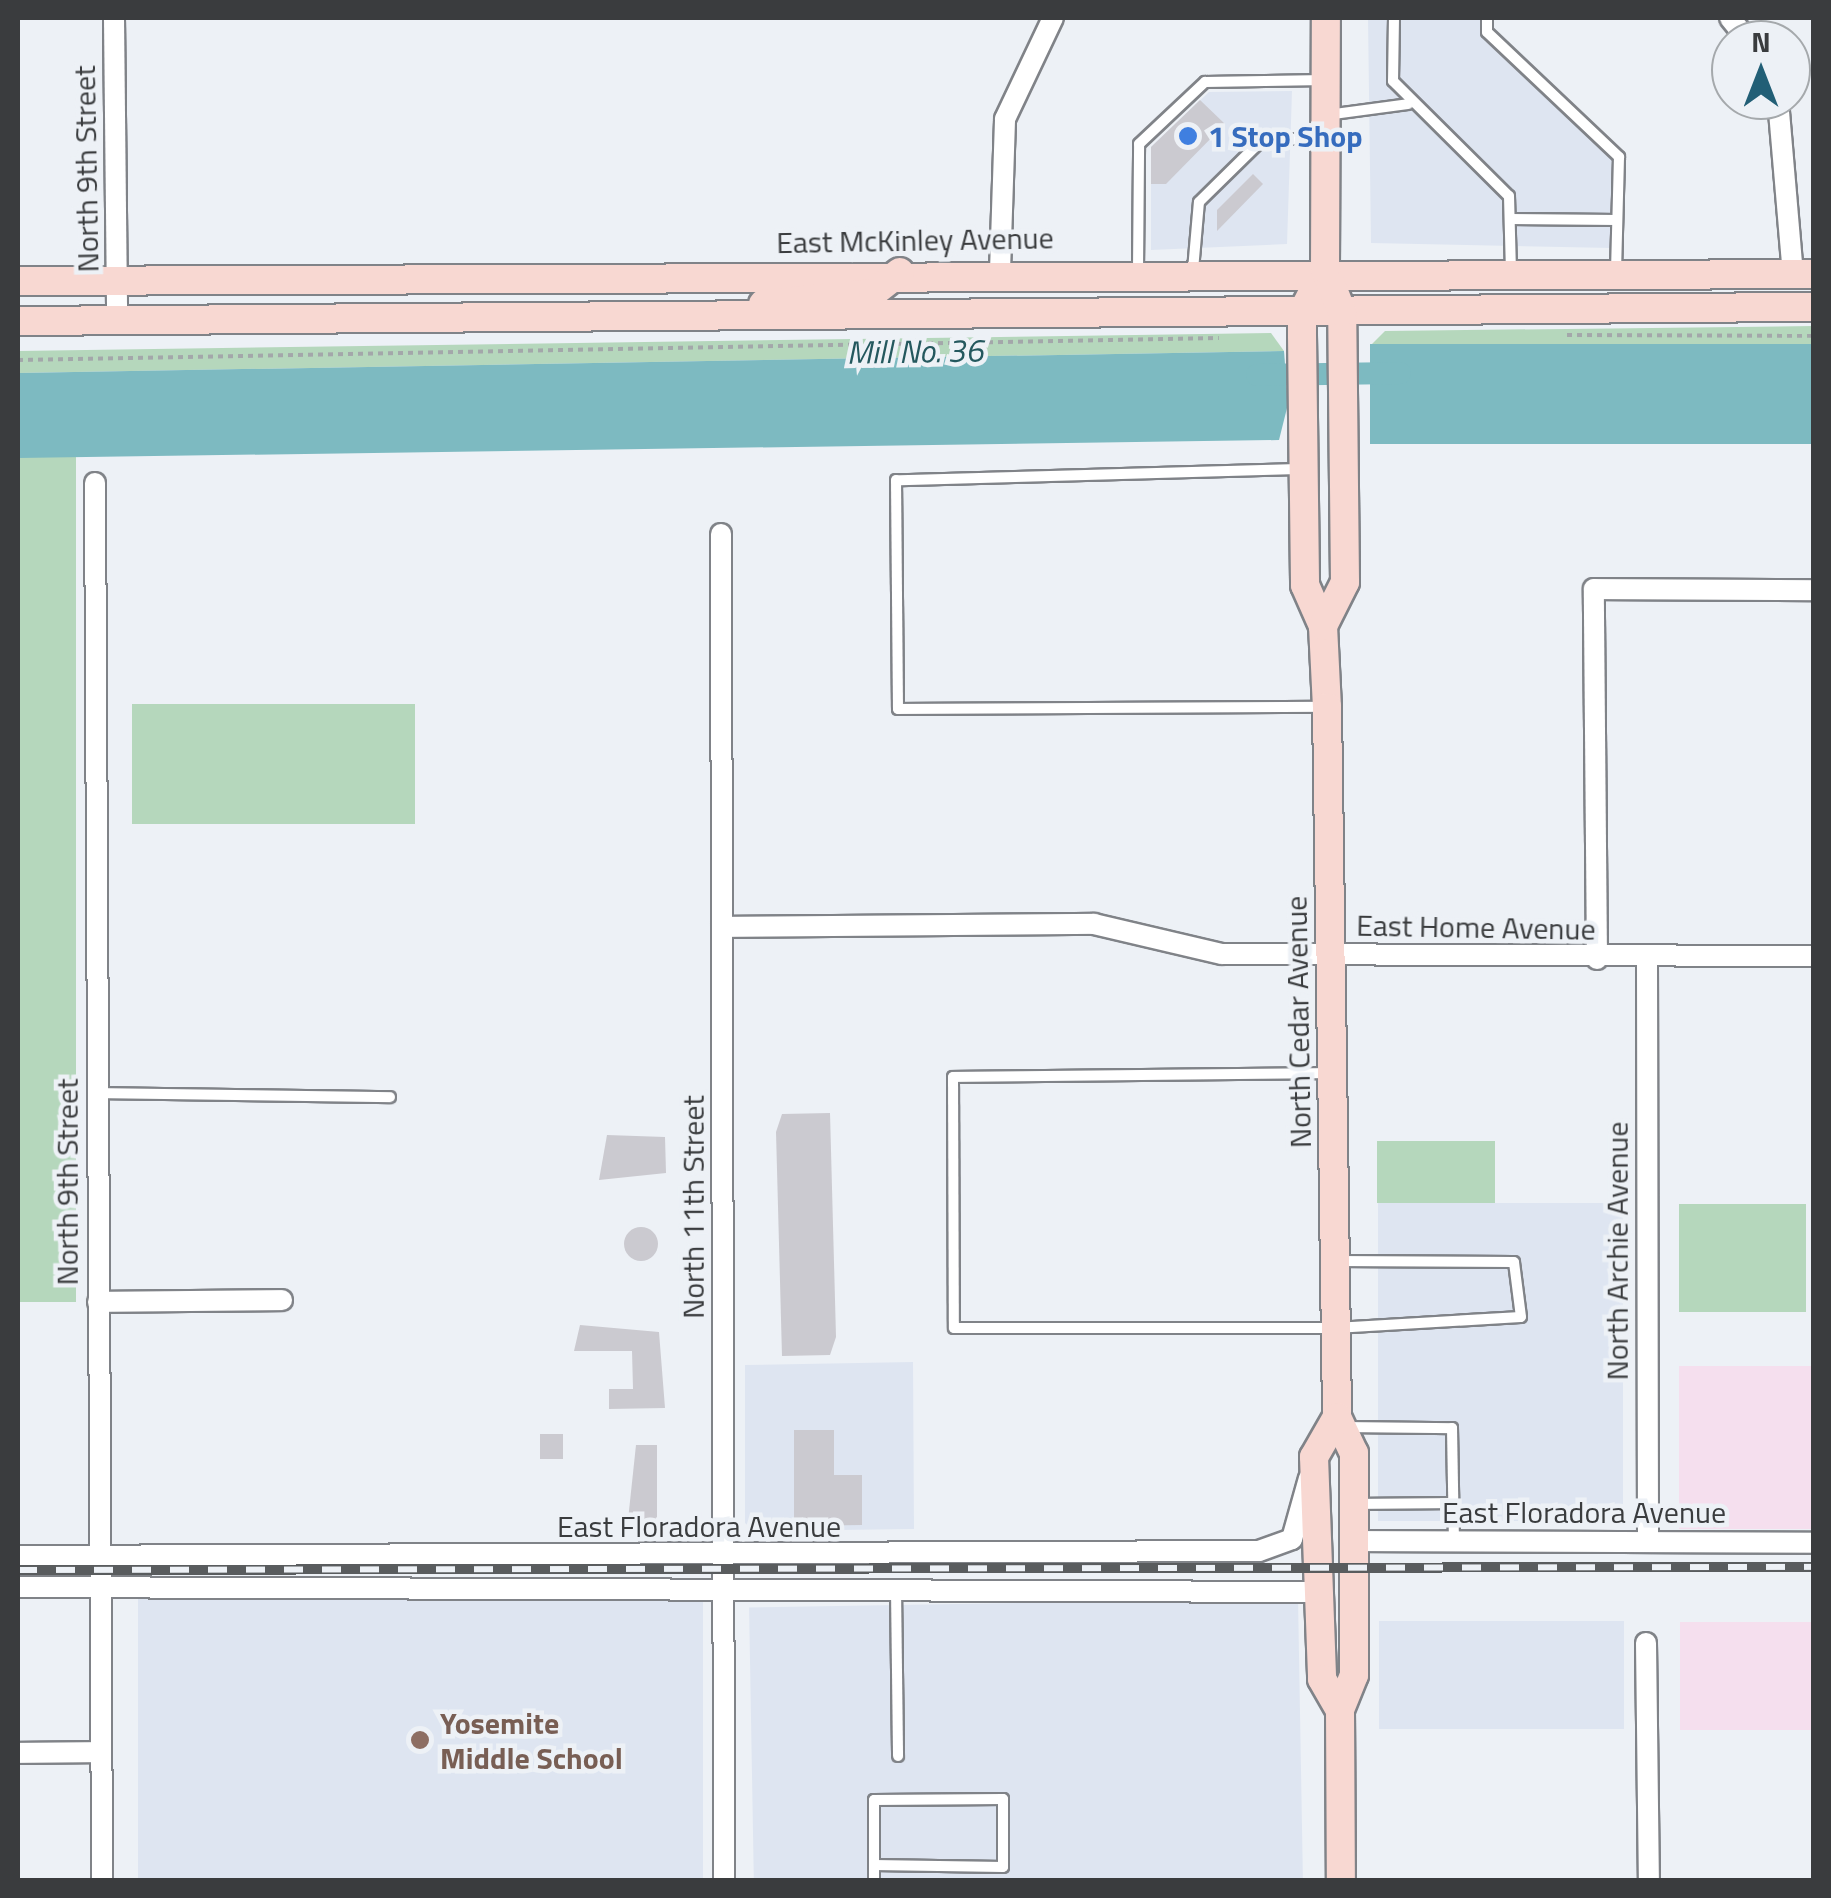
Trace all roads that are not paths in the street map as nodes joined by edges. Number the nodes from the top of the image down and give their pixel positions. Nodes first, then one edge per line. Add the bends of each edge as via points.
1 (114, 18) edge
2 (1052, 18) edge
3 (1326, 18) edge
4 (1394, 18) edge
5 (1487, 18) edge
6 (1326, 80) junction
7 (1408, 104) junction
8 (1781, 120) edge
9 (1326, 127) junction
10 (1510, 218) junction
11 (1617, 220) junction
12 (1325, 269) junction
13 (1138, 270) junction
14 (1193, 270) junction
15 (1000, 271) junction
16 (900, 272) junction
17 (1511, 272) junction
18 (1616, 274) junction
19 (1803, 274) edge
20 (117, 280) junction
21 (18, 281) edge
22 (1814, 307) edge
23 (1302, 312) junction
24 (1342, 312) junction
25 (723, 315) junction
26 (118, 320) junction
27 (18, 321) edge
28 (1303, 468) junction
29 (95, 484) dead end
30 (721, 534) dead end
31 (1814, 590) edge
32 (1324, 626) junction
33 (1327, 706) junction
34 (722, 927) junction
35 (1329, 956) junction
36 (1814, 956) edge
37 (1598, 958) junction
38 (1647, 960) junction
39 (1331, 1073) junction
40 (97, 1093) junction
41 (390, 1097) dead end
42 (1334, 1260) junction
43 (282, 1300) dead end
44 (98, 1302) junction
45 (1335, 1328) junction
46 (1339, 1422) junction
47 (1314, 1457) junction
48 (1453, 1503) junction
49 (1355, 1504) junction
50 (1355, 1542) junction
51 (1454, 1542) junction
52 (1648, 1542) junction
53 (1814, 1543) edge
54 (18, 1556) edge
55 (98, 1556) junction
56 (724, 1556) junction
57 (98, 1586) junction
58 (18, 1587) edge
59 (724, 1587) junction
60 (896, 1588) junction
61 (1319, 1592) junction
62 (1646, 1643) dead end
63 (1340, 1710) junction
64 (100, 1752) junction
65 (18, 1753) edge
66 (898, 1756) dead end
67 (874, 1865) junction
68 (1004, 1867) junction
69 (102, 1880) edge
70 (724, 1880) edge
71 (874, 1880) edge
72 (1003, 1880) edge
73 (1340, 1880) edge
74 (1649, 1880) edge

1 - 20 street, North 9th Street
2 - 15 street via 1005,119
3 - 6 main road, North Cedar Avenue
4 - 7 lane via 1393,81
5 - 11 lane via 1487,32 1618,157
6 - 9 main road, North Cedar Avenue
6 - 13 lane via 1205,82 1138,144
7 - 9 lane
7 - 10 lane via 1509,196
8 - 19 street
9 - 12 main road, North Cedar Avenue
9 - 14 lane via 1263,138 1199,202
10 - 11 lane
10 - 17 lane
11 - 18 lane
12 - 14 main road, East McKinley Avenue
12 - 17 main road, East McKinley Avenue
12 - 23 main road, North Cedar Avenue
12 - 24 main road, North Cedar Avenue
13 - 14 main road, East McKinley Avenue
13 - 15 main road, East McKinley Avenue
15 - 16 main road, East McKinley Avenue
16 - 20 main road, East McKinley Avenue
16 - 25 main road via 873,293 801,294
17 - 18 main road, East McKinley Avenue
18 - 19 main road, East McKinley Avenue
20 - 21 main road, East McKinley Avenue
20 - 26 street, North 9th Street
22 - 24 main road
23 - 24 main road
23 - 25 main road
23 - 28 main road, North Cedar Avenue
24 - 32 main road, North Cedar Avenue via 1345,582
25 - 26 main road
26 - 27 main road
28 - 32 main road, North Cedar Avenue via 1305,585
28 - 33 lane via 896,480 898,708
29 - 40 street, North 9th Street
30 - 34 street, North 11th Street
31 - 37 street via 1594,589
32 - 33 main road, North Cedar Avenue
33 - 35 main road, North Cedar Avenue
34 - 35 street, East Home Avenue via 1094,924 1222,954
34 - 56 street, North 11th Street
35 - 37 street, East Home Avenue
35 - 39 main road, North Cedar Avenue
36 - 38 street, East Home Avenue
37 - 38 street, East Home Avenue
38 - 52 street, North Archie Avenue
39 - 42 main road, North Cedar Avenue
39 - 45 lane via 952,1077 954,1328
40 - 41 lane
40 - 44 street, North 9th Street
42 - 45 main road, North Cedar Avenue
42 - 45 lane via 1514,1262 1521,1284 1515,1322
43 - 44 street
44 - 55 street, North 9th Street
45 - 46 main road, North Cedar Avenue
46 - 47 main road
46 - 48 lane via 1452,1428
46 - 49 main road, North Cedar Avenue via 1354,1452
47 - 56 street, East Floradora Avenue via 1300,1526 1258,1551
47 - 61 main road, North Cedar Avenue
48 - 49 lane
48 - 51 lane
49 - 50 main road, North Cedar Avenue
50 - 51 street, East Floradora Avenue
50 - 63 main road, North Cedar Avenue via 1354,1675
51 - 52 street, East Floradora Avenue
52 - 53 street, East Floradora Avenue
54 - 55 street, East Floradora Avenue
55 - 56 street, East Floradora Avenue
55 - 57 street, North 9th Street
56 - 59 street, North 11th Street
57 - 58 street, East Floradora Avenue
57 - 59 street, East Floradora Avenue
57 - 64 street, North 9th Street
59 - 60 street, East Floradora Avenue
59 - 70 street, North 11th Street
60 - 61 street, East Floradora Avenue
60 - 66 lane
61 - 63 main road, North Cedar Avenue via 1322,1679
62 - 74 street
63 - 73 main road, North Cedar Avenue
64 - 65 street
64 - 69 street, North 9th Street
67 - 68 lane
67 - 68 lane via 874,1800 1003,1799
67 - 71 lane
68 - 72 lane

